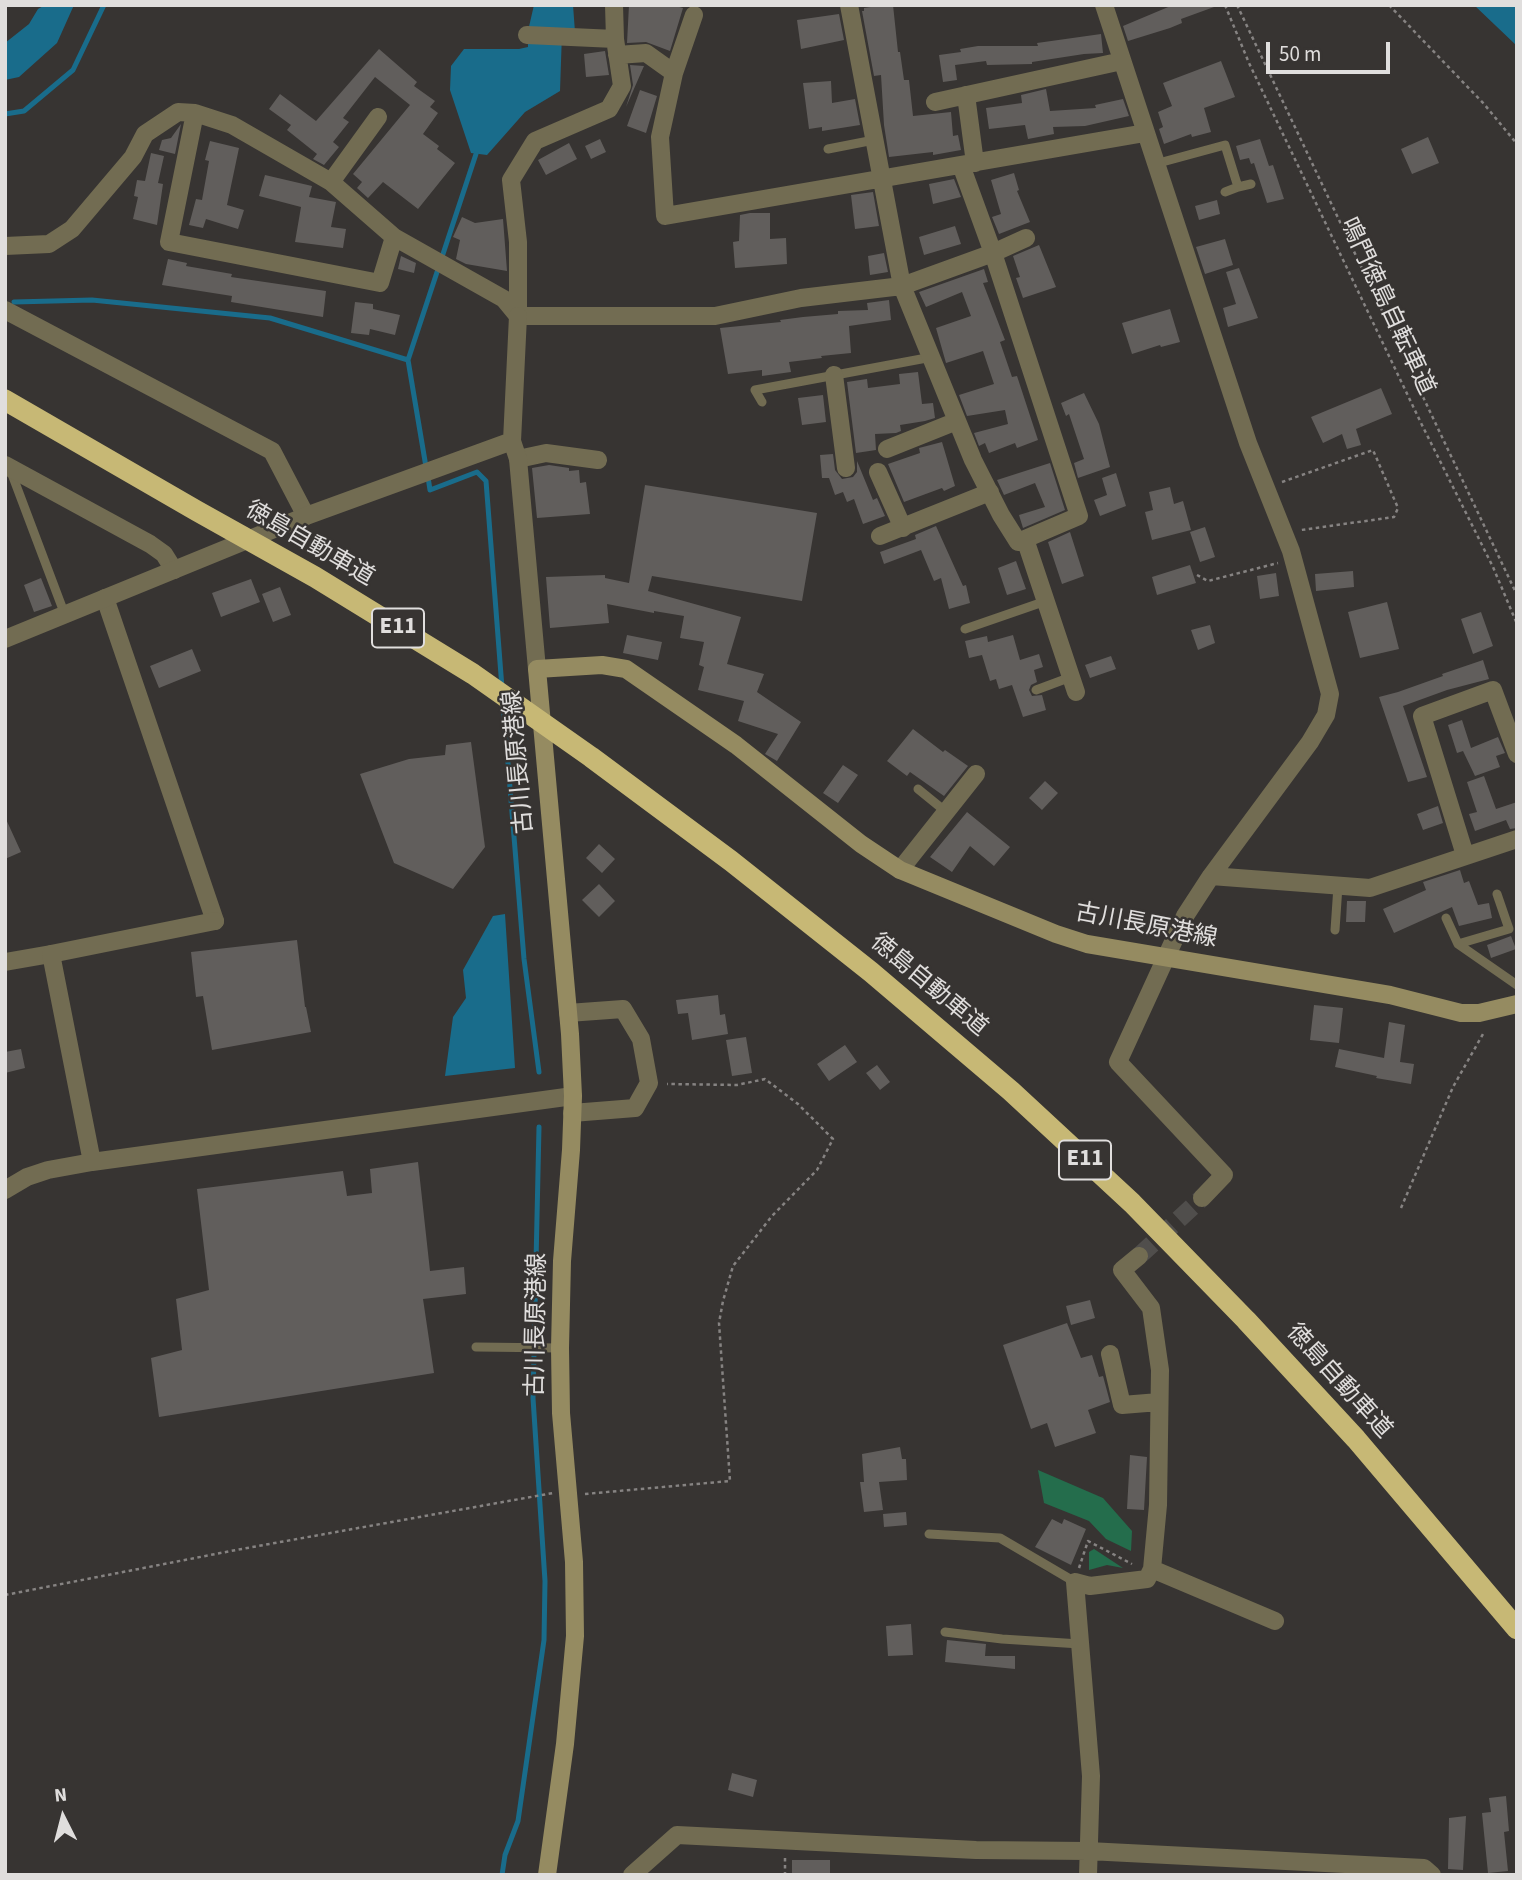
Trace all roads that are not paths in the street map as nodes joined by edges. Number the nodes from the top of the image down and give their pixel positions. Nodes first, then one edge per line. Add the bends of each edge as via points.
1 (614, 5) edge
2 (849, 5) edge
3 (1104, 5) edge
4 (694, 15) dead end
5 (527, 35) dead end
6 (616, 47) junction
7 (1122, 61) junction
8 (674, 73) junction
9 (967, 95) junction
10 (935, 102) dead end
11 (195, 113) junction
12 (378, 117) dead end
13 (1145, 133) junction
14 (875, 139) junction
15 (828, 149) dead end
16 (968, 164) junction
17 (1155, 164) junction
18 (883, 178) junction
19 (331, 182) junction
20 (1251, 184) dead end
21 (1238, 187) junction
22 (1225, 192) dead end
23 (394, 237) junction
24 (1026, 239) dead end
25 (5, 246) edge
26 (993, 253) junction
27 (902, 286) junction
28 (517, 316) junction
29 (9, 317) edge
30 (932, 357) junction
31 (834, 375) junction
32 (5, 400) edge
33 (762, 402) dead end
34 (5, 415) edge
35 (957, 421) junction
36 (887, 449) dead end
37 (515, 450) junction
38 (598, 460) dead end
39 (7, 466) edge
40 (846, 468) dead end
41 (878, 472) dead end
42 (990, 492) junction
43 (197, 512) junction
44 (306, 516) junction
45 (903, 527) junction
46 (880, 536) dead end
47 (1025, 539) junction
48 (174, 570) junction
49 (105, 598) junction
50 (1046, 601) junction
51 (65, 614) junction
52 (965, 629) dead end
53 (5, 639) edge
54 (537, 669) junction
55 (1074, 684) joint
56 (1036, 690) dead end
57 (1517, 754) edge
58 (976, 774) dead end
59 (918, 789) dead end
60 (945, 811) junction
61 (1517, 839) edge
62 (1465, 855) junction
63 (900, 870) junction
64 (1211, 876) junction
65 (1338, 886) junction
66 (1497, 894) dead end
67 (1446, 918) dead end
68 (1335, 930) dead end
69 (1458, 944) junction
70 (51, 954) junction
71 (1164, 958) junction
72 (5, 962) edge
73 (1517, 985) edge
74 (1517, 1004) edge
75 (568, 1013) junction
76 (572, 1105) junction
77 (92, 1161) junction
78 (5, 1190) edge
79 (1202, 1198) tunnel mouth
80 (1139, 1256) tunnel mouth
81 (476, 1347) dead end
82 (552, 1348) junction
83 (1110, 1354) dead end
84 (1159, 1402) junction
85 (929, 1534) dead end
86 (1151, 1571) junction
87 (1075, 1582) junction
88 (1275, 1621) dead end
89 (1517, 1629) edge
90 (944, 1632) dead end
91 (1080, 1644) junction
92 (1088, 1851) junction
93 (547, 1875) edge
94 (632, 1875) edge
95 (1088, 1875) edge
96 (1432, 1875) edge

1 - 6 street
2 - 14 street
3 - 7 street
4 - 8 street
5 - 6 street via 576,38
6 - 8 street via 646,53
6 - 28 street via 622,86 609,109 535,141 511,180 518,242
7 - 9 street
7 - 13 street
8 - 18 street via 660,137 665,216
9 - 10 street
9 - 16 street
11 - 19 street via 232,125
11 - 23 street via 169,242 380,283
11 - 25 street via 178,112 145,134 133,157 72,229 49,244
12 - 19 street
13 - 16 street
13 - 17 street
14 - 15 lane
14 - 18 street
16 - 18 street
16 - 26 street
17 - 21 lane via 1225,145
17 - 64 street via 1248,443 1293,559 1330,694 1326,715 1310,742
18 - 27 street
19 - 23 street
20 - 21 lane
21 - 22 lane
23 - 28 street via 504,299
24 - 26 street
26 - 27 street
26 - 47 street via 1079,516
27 - 28 street via 801,298 715,316
27 - 30 street
28 - 37 street
29 - 44 street via 272,450
30 - 31 lane
30 - 35 street
31 - 33 lane via 755,390
31 - 40 street
32 - 43 highway, 徳島自動車道 / E11
34 - 43 highway, 徳島自動車道 / E11
35 - 36 street
35 - 42 street
37 - 38 street
37 - 44 street via 428,472
37 - 54 street
39 - 48 street via 150,544 164,554
39 - 51 lane
41 - 45 street
42 - 45 street
42 - 47 street via 1018,542
43 - 89 highway, 徳島自動車道 / E11 via 462,667 731,860 871,972 1011,1091 1122,1194 1246,1320 1356,1439
44 - 48 street
45 - 46 street
47 - 50 street
48 - 49 street
49 - 51 street
49 - 70 street via 215,921
50 - 52 lane
50 - 55 street
51 - 53 street
54 - 63 main road, 古川長原港線 via 601,665 626,670 736,745
54 - 75 main road, 古川長原港線
55 - 56 lane
57 - 62 street via 1493,691 1422,716
58 - 60 street
59 - 60 lane
60 - 63 street
61 - 62 street
62 - 65 street via 1370,888
63 - 71 main road, 古川長原港線 via 1056,934
64 - 65 street
64 - 71 street
65 - 68 lane
66 - 69 lane via 1509,929
67 - 69 lane
69 - 73 lane
70 - 72 street
70 - 77 street
71 - 74 main road, 古川長原港線 via 1390,995 1461,1013
71 - 79 street via 1118,1062 1224,1175
75 - 76 main road, 古川長原港線
75 - 76 street via 623,1009 641,1039 649,1083 635,1108
76 - 77 street
76 - 82 main road, 古川長原港線
77 - 78 street via 27,1177
80 - 84 street via 1122,1270 1151,1308 1160,1370
81 - 82 lane
82 - 93 main road, 古川長原港線 via 574,1562 575,1636
83 - 84 street via 1122,1405
84 - 86 street via 1158,1505
85 - 87 lane via 1000,1538
86 - 87 street via 1147,1579 1090,1586
86 - 88 street
87 - 91 street
90 - 91 lane
91 - 92 street via 1091,1776
92 - 94 street via 677,1835
92 - 95 street
92 - 96 street via 1424,1868

